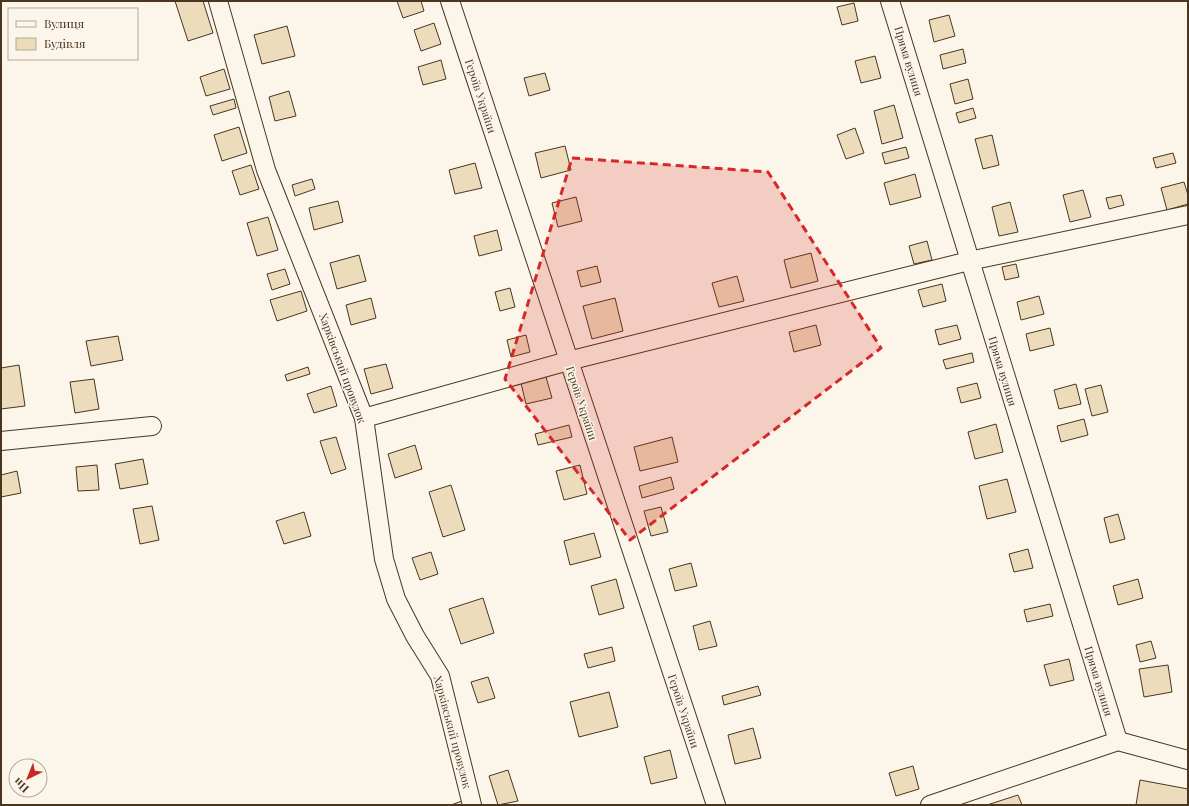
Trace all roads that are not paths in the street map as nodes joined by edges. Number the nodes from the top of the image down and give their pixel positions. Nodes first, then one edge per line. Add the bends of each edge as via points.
1 (218, 1) edge
2 (450, 1) edge
3 (890, 1) edge
4 (1188, 215) edge
5 (969, 261) junction
6 (568, 361) junction
7 (364, 418) junction
8 (152, 426) dead end
9 (1, 441) edge
10 (1118, 741) junction
11 (1188, 760) edge
12 (472, 805) edge
13 (716, 805) edge
14 (930, 805) edge

1 - 7 street, Харківський провулок via 266,170
2 - 6 street, Героїв України
3 - 5 street, Пряма вулиця
4 - 5 street
5 - 6 street
5 - 10 street, Пряма вулиця
6 - 7 street
6 - 13 street, Героїв України
7 - 12 street, Харківський провулок via 384,559 396,599 440,676
8 - 9 street
10 - 11 street
10 - 14 street

